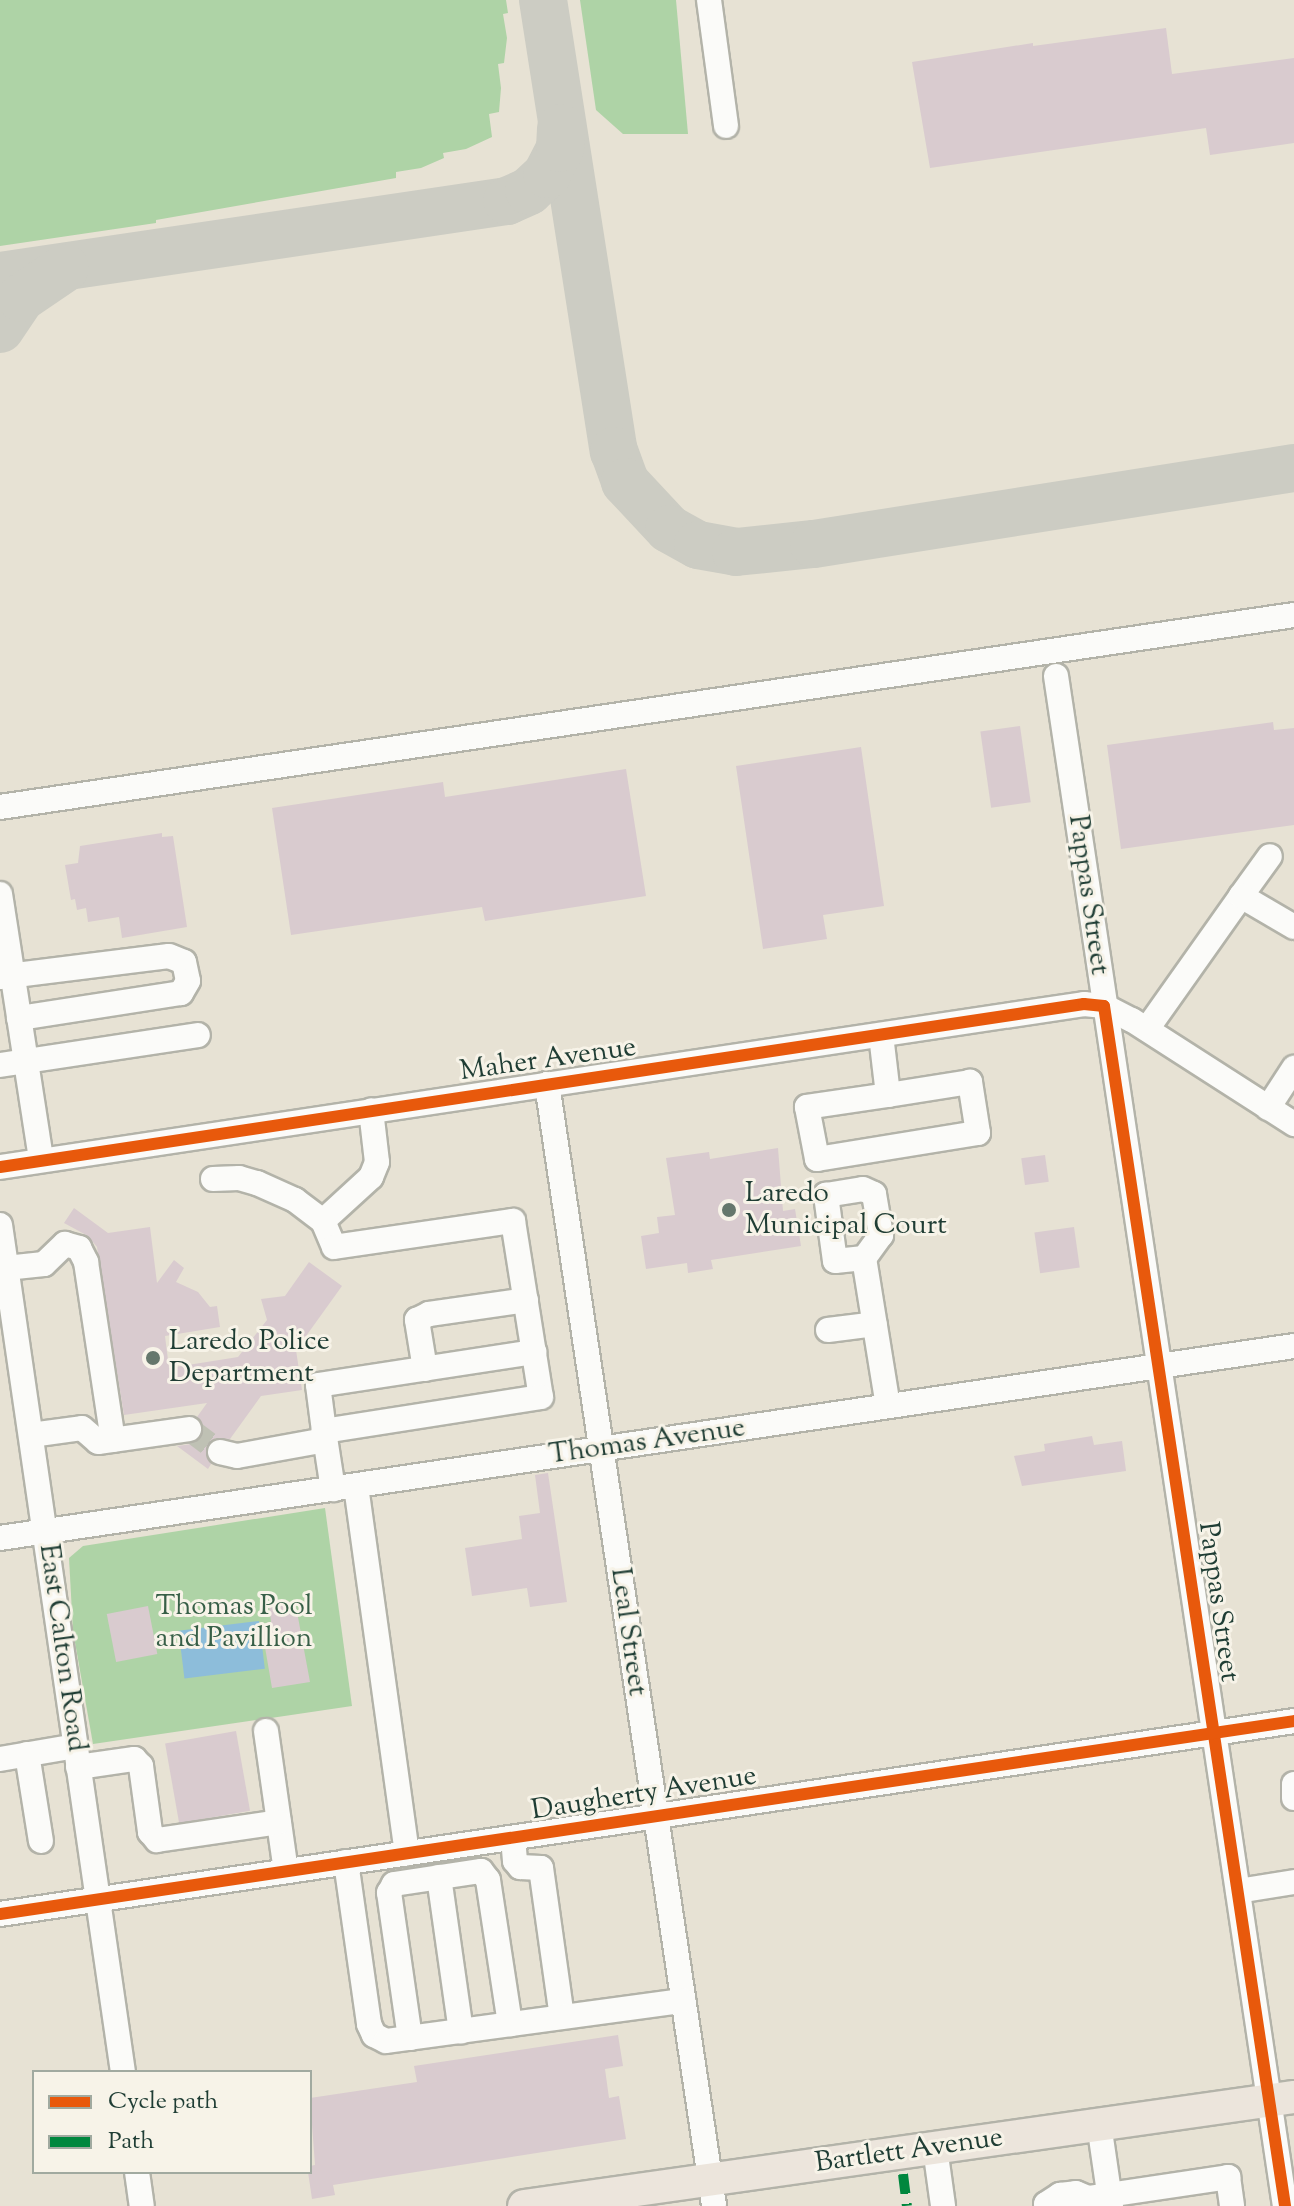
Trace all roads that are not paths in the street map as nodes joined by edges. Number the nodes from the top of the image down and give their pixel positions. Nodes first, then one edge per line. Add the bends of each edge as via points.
1 (709, 0) edge
2 (726, 126) dead end
3 (1294, 615) edge
4 (1056, 676) dead end
5 (0, 807) edge
6 (1270, 856) dead end
7 (0, 894) edge
8 (1241, 896) junction
9 (1294, 927) edge
10 (6, 976) edge
11 (1104, 1006) junction
12 (19, 1018) junction
13 (1147, 1029) junction
14 (198, 1035) dead end
15 (881, 1035) junction
16 (26, 1061) junction
17 (0, 1065) edge
18 (1294, 1068) edge
19 (547, 1084) junction
20 (888, 1095) junction
21 (1268, 1108) junction
22 (371, 1110) junction
23 (1294, 1124) edge
24 (41, 1160) junction
25 (0, 1167) edge
26 (213, 1179) dead end
27 (323, 1221) junction
28 (0, 1225) edge
29 (864, 1258) dead end
30 (6, 1268) junction
31 (526, 1300) junction
32 (875, 1324) junction
33 (828, 1330) dead end
34 (1294, 1346) edge
35 (534, 1352) junction
36 (1159, 1366) junction
37 (425, 1369) junction
38 (888, 1406) junction
39 (189, 1429) tunnel mouth
40 (31, 1435) junction
41 (325, 1436) junction
42 (113, 1440) junction
43 (601, 1449) junction
44 (220, 1452) tunnel mouth
45 (345, 1487) junction
46 (45, 1532) junction
47 (0, 1538) edge
48 (1294, 1721) edge
49 (266, 1731) dead end
50 (1213, 1733) junction
51 (27, 1754) junction
52 (77, 1756) junction
53 (0, 1759) edge
54 (1294, 1784) edge
55 (1294, 1798) edge
56 (655, 1816) junction
57 (279, 1822) junction
58 (513, 1838) junction
59 (41, 1841) dead end
60 (407, 1853) junction
61 (346, 1862) junction
62 (286, 1871) junction
63 (439, 1877) junction
64 (1294, 1882) edge
65 (1238, 1891) junction
66 (98, 1899) junction
67 (0, 1914) edge
68 (683, 2001) junction
69 (562, 2017) junction
70 (510, 2024) junction
71 (461, 2031) junction
72 (410, 2038) junction
73 (123, 2070) edge
74 (1282, 2098) edge
75 (1099, 2124) junction
76 (935, 2148) junction
77 (137, 2174) edge
78 (712, 2193) edge
79 (1182, 2195) edge
80 (1097, 2201) edge
81 (1044, 2205) edge
82 (142, 2206) edge
83 (524, 2206) edge
84 (943, 2206) edge
85 (1232, 2206) edge
86 (1285, 2206) edge

1 - 2 street
3 - 5 street
4 - 11 street, Pappas Street
6 - 8 street
7 - 10 street
8 - 9 street
8 - 13 street
10 - 12 street
10 - 12 street via 169,956 184,962 188,981 181,993
11 - 13 street, Maher Avenue
11 - 15 street, Maher Avenue via 1084,1004
11 - 36 street, Pappas Street
12 - 16 street
13 - 21 street, Maher Avenue
14 - 16 street
15 - 19 street, Maher Avenue
15 - 20 street
16 - 17 street
16 - 24 street
18 - 21 street
19 - 22 street, Maher Avenue
19 - 43 street, Leal Street
20 - 20 street via 807,1107 817,1159 978,1133 970,1082
21 - 23 street, Maher Avenue
22 - 24 street, Maher Avenue
22 - 27 street via 377,1162 371,1177
24 - 25 street, Maher Avenue
26 - 27 street via 257,1183 295,1200
27 - 31 street via 334,1247 513,1221
28 - 30 street, East Calton Road
29 - 32 street
30 - 40 street, East Calton Road
30 - 42 street via 44,1264 65,1244 79,1248 86,1262
31 - 35 street
31 - 37 street via 417,1320
32 - 33 street
32 - 38 street
34 - 36 street, Thomas Avenue
35 - 37 street
35 - 41 street via 541,1397
36 - 38 street, Thomas Avenue
36 - 50 street, Pappas Street
37 - 41 street via 318,1385
38 - 43 street, Thomas Avenue
39 - 42 street
40 - 42 street via 82,1428 98,1442
40 - 46 street, East Calton Road
41 - 44 street via 237,1456
41 - 45 street
43 - 45 street, Thomas Avenue
43 - 56 street, Leal Street
45 - 46 street, Thomas Avenue
45 - 60 street
46 - 47 street, Thomas Avenue
46 - 52 street, East Calton Road
48 - 50 street, Daugherty Avenue
49 - 57 street
50 - 56 street, Daugherty Avenue
50 - 65 street, Pappas Street
51 - 52 street
51 - 53 street
51 - 59 street
52 - 57 street via 134,1759 141,1766 150,1832 157,1840
52 - 66 street, East Calton Road
54 - 55 street
56 - 58 street, Daugherty Avenue
56 - 68 street, Leal Street
57 - 62 street
58 - 60 street, Daugherty Avenue
58 - 69 street via 520,1867 541,1868
60 - 61 street, Daugherty Avenue
61 - 62 street, Daugherty Avenue
61 - 72 street via 369,2024 374,2035 386,2041
62 - 66 street, Daugherty Avenue
63 - 70 street via 481,1871 488,1880
63 - 71 street
63 - 72 street via 394,1884 389,1893
64 - 65 street
65 - 74 street, Pappas Street
66 - 67 street, Daugherty Avenue
66 - 73 street, East Calton Road
68 - 69 street
68 - 78 street, Leal Street
69 - 70 street
70 - 71 street
71 - 72 street
74 - 75 main road, Bartlett Avenue
74 - 86 street, Pappas Street
75 - 76 main road, Bartlett Avenue
75 - 80 street
76 - 78 main road, Bartlett Avenue
76 - 84 street
77 - 82 street
78 - 83 main road, Bartlett Avenue
79 - 80 street
79 - 85 street via 1228,2177
80 - 81 street via 1076,2193

